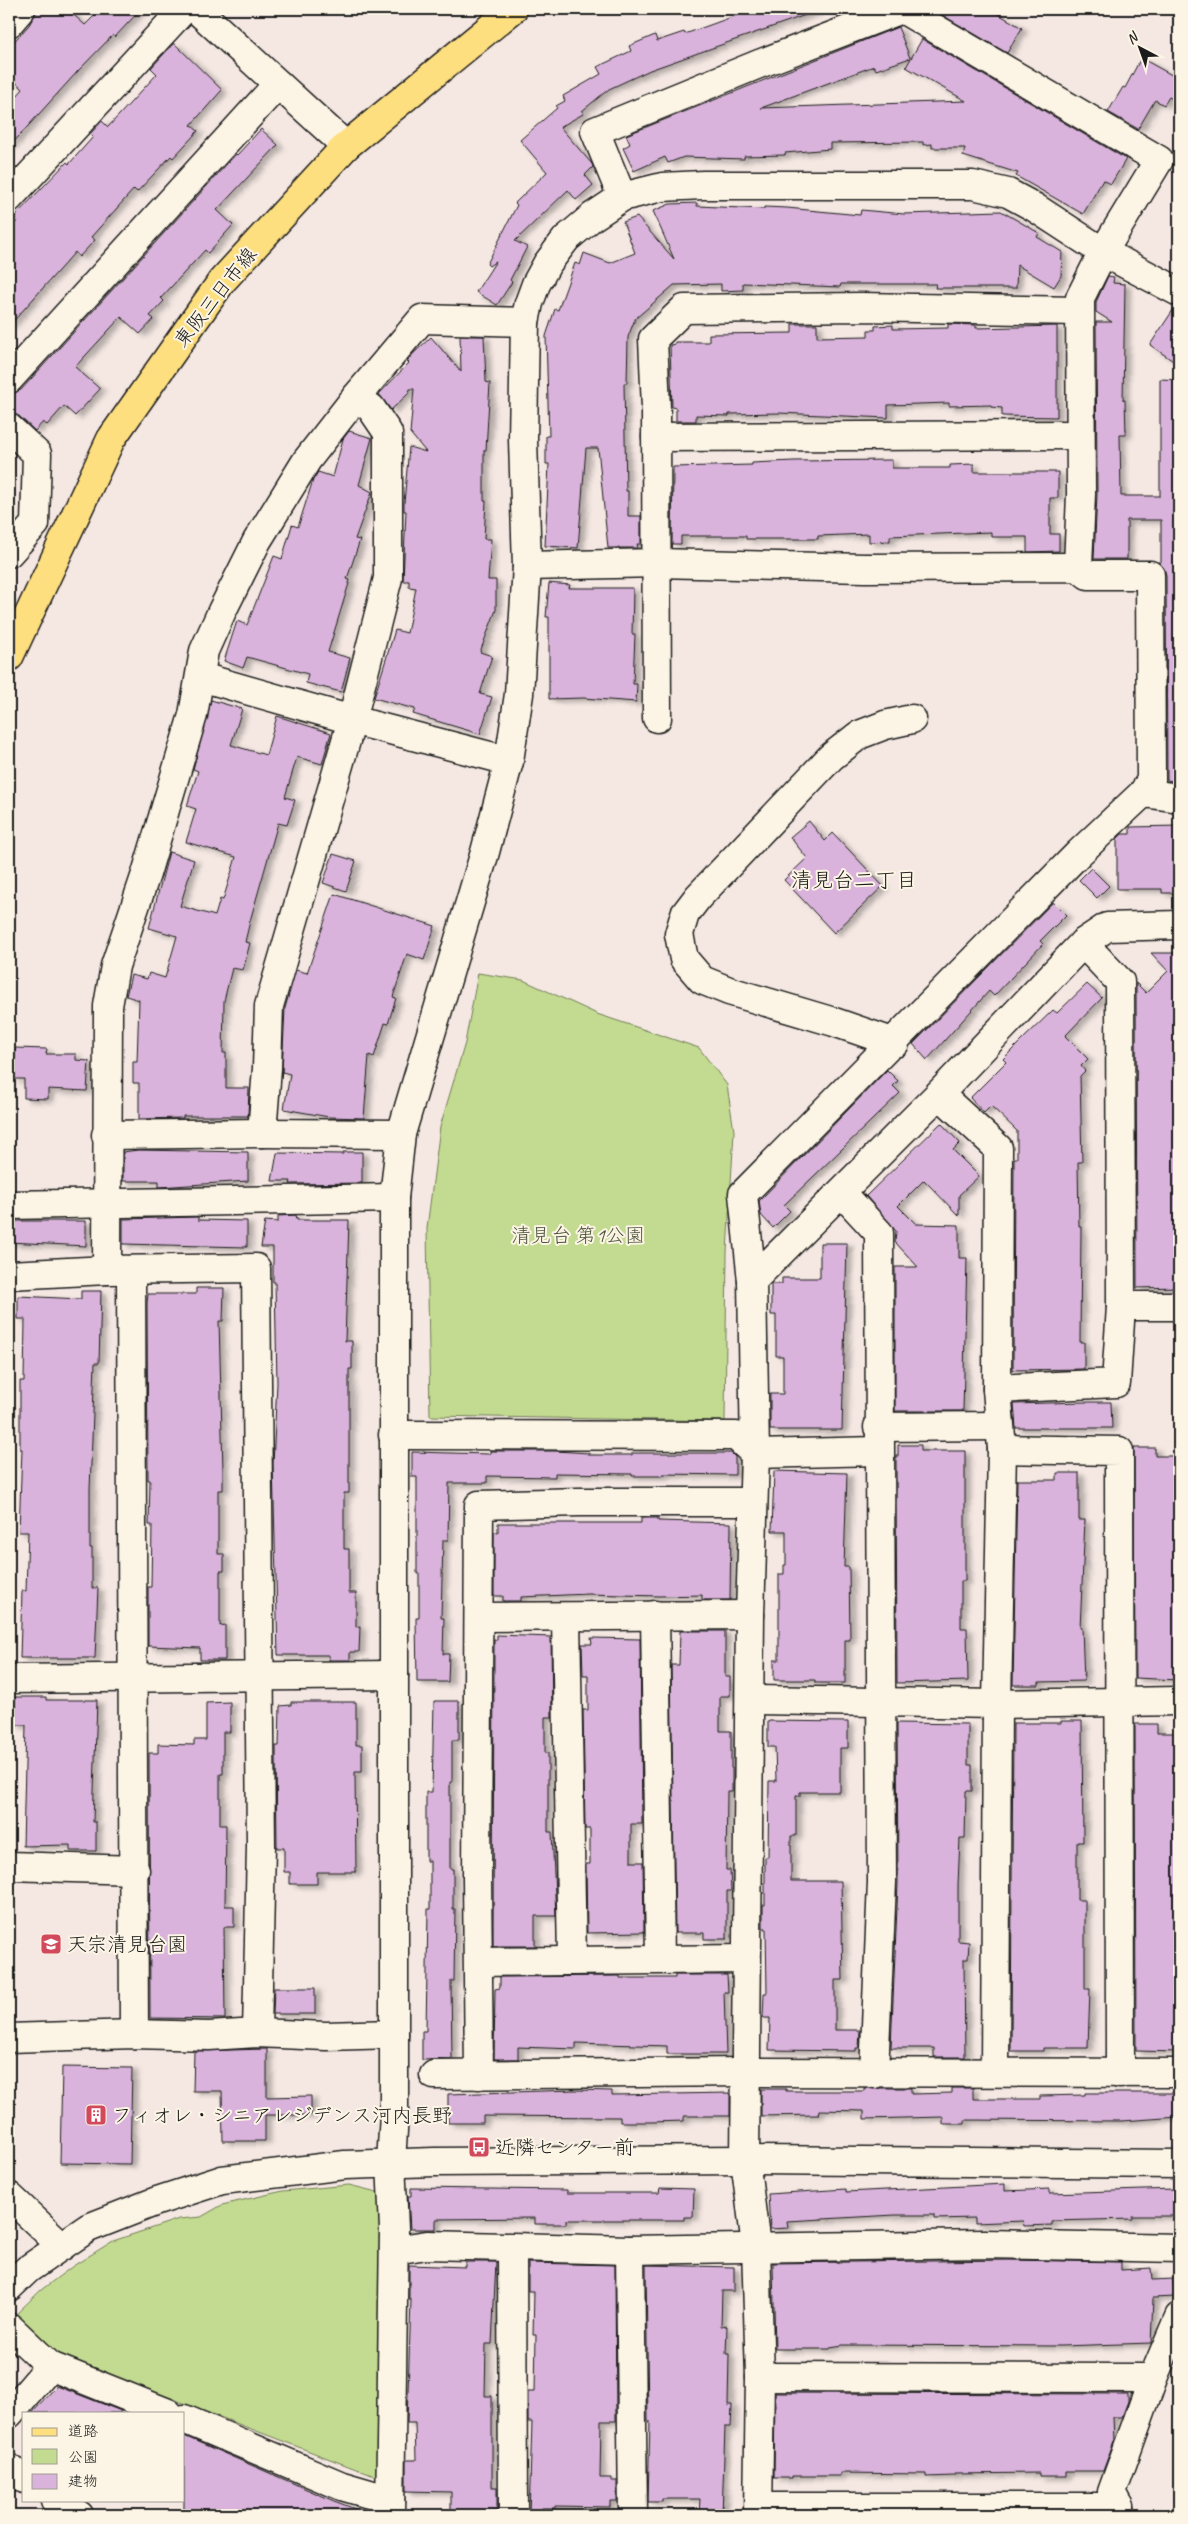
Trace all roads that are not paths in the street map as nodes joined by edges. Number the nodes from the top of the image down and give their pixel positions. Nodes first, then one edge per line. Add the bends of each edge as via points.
1 (22, 9) edge
2 (184, 9) edge
3 (196, 9) edge
4 (513, 9) edge
5 (9, 22) edge
6 (278, 84) junction
7 (346, 146) junction
8 (622, 197) junction
9 (9, 198) edge
10 (1103, 252) junction
11 (1179, 292) edge
12 (1078, 311) junction
13 (525, 322) junction
14 (9, 379) edge
15 (356, 397) junction
16 (9, 428) edge
17 (1080, 434) junction
18 (656, 437) junction
19 (9, 553) edge
20 (657, 563) junction
21 (527, 566) junction
22 (1078, 567) junction
23 (9, 656) edge
24 (201, 677) junction
25 (656, 718) dead end
26 (912, 719) dead end
27 (352, 720) junction
28 (509, 761) junction
29 (1143, 793) junction
30 (1179, 798) edge
31 (1179, 925) edge
32 (1083, 943) junction
33 (894, 1043) junction
34 (939, 1094) junction
35 (262, 1132) junction
36 (401, 1134) junction
37 (106, 1135) junction
38 (842, 1193) junction
39 (394, 1198) junction
40 (106, 1204) junction
41 (9, 1205) edge
42 (119, 1270) junction
43 (9, 1275) edge
44 (752, 1282) junction
45 (1121, 1306) junction
46 (1179, 1306) edge
47 (997, 1389) junction
48 (393, 1435) junction
49 (1000, 1437) junction
50 (878, 1439) junction
51 (755, 1454) junction
52 (753, 1502) junction
53 (750, 1615) junction
54 (655, 1616) junction
55 (479, 1617) junction
56 (566, 1617) junction
57 (394, 1674) junction
58 (260, 1676) junction
59 (131, 1677) junction
60 (9, 1679) edge
61 (751, 1700) junction
62 (1119, 1701) junction
63 (1179, 1701) edge
64 (880, 1703) junction
65 (997, 1704) junction
66 (9, 1866) edge
67 (135, 1870) junction
68 (660, 1959) junction
69 (746, 1959) junction
70 (572, 1961) junction
71 (479, 1962) junction
72 (134, 2034) junction
73 (258, 2034) junction
74 (394, 2034) junction
75 (9, 2038) edge
76 (745, 2072) junction
77 (995, 2072) junction
78 (1179, 2073) edge
79 (874, 2074) junction
80 (1120, 2074) junction
81 (434, 2075) dead end
82 (479, 2075) junction
83 (745, 2160) junction
84 (392, 2162) junction
85 (1179, 2164) edge
86 (9, 2196) edge
87 (62, 2246) junction
88 (756, 2246) junction
89 (512, 2248) junction
90 (1179, 2248) edge
91 (394, 2250) junction
92 (630, 2250) junction
93 (9, 2287) edge
94 (1179, 2317) edge
95 (9, 2327) edge
96 (50, 2366) junction
97 (760, 2376) junction
98 (1153, 2378) junction
99 (165, 2412) edge
100 (9, 2414) edge
101 (185, 2419) edge
102 (9, 2468) edge
103 (22, 2478) edge
104 (58, 2502) edge
105 (390, 2507) edge
106 (758, 2511) edge
107 (1118, 2511) edge
108 (79, 2515) edge
109 (513, 2515) edge
110 (633, 2515) edge

1 - 5 street
2 - 9 street
3 - 6 street
4 - 7 main road, 東阪三日市線
6 - 7 street
6 - 14 street
7 - 23 main road, 東阪三日市線 via 222,281 112,439
8 - 10 street via 662,188 703,185 973,186 1008,193
8 - 10 street via 595,131 902,9 1159,160
8 - 13 street via 592,217 547,264 536,284
10 - 11 street
10 - 12 street via 1080,298
12 - 17 street
12 - 18 street via 861,307 684,309 653,338
13 - 15 street via 422,319
13 - 21 street via 523,440
15 - 24 street via 307,460 257,542 204,651
15 - 27 street via 370,408 388,433 388,578
16 - 19 street via 37,454 35,524
17 - 18 street
17 - 22 street
18 - 20 street
20 - 21 street
20 - 22 street via 865,568
20 - 25 street
21 - 28 street via 519,694
22 - 29 street via 1088,575 1150,575 1151,780
24 - 27 street
24 - 37 street via 193,715 146,874 115,966 108,1006
26 - 33 street via 860,735 832,756 698,897 685,914 679,934 684,959 702,980
27 - 28 street
27 - 35 street via 269,1006
28 - 36 street
29 - 30 street
29 - 33 street via 1079,853
31 - 32 street via 1107,927
32 - 34 street
32 - 45 street via 1120,982
33 - 44 street via 743,1194
34 - 38 street
34 - 47 street via 998,1148
35 - 36 street
35 - 37 street
36 - 39 street
37 - 40 street
38 - 44 street
38 - 50 street via 879,1233
39 - 40 street
39 - 48 street
40 - 41 street
40 - 42 street
42 - 43 street
42 - 58 street via 256,1268
42 - 59 street
44 - 51 street
45 - 46 street
45 - 47 street via 1116,1383
47 - 49 street
48 - 51 street via 736,1436
48 - 57 street
49 - 50 street
49 - 62 street via 1119,1451
49 - 65 street
50 - 51 street
50 - 64 street
51 - 52 street
52 - 53 street
52 - 55 street via 479,1505
53 - 54 street
53 - 61 street
54 - 56 street
54 - 68 street
55 - 56 street
55 - 71 street
56 - 70 street
57 - 58 street
57 - 74 street
58 - 59 street
58 - 73 street
59 - 60 street
59 - 67 street
61 - 64 street
61 - 69 street
62 - 63 street
62 - 65 street
62 - 80 street
64 - 65 street
64 - 79 street via 882,1882
65 - 77 street
66 - 67 street
67 - 72 street
68 - 69 street
68 - 70 street
69 - 76 street
70 - 71 street
71 - 82 street
72 - 73 street
72 - 75 street
73 - 74 street
74 - 84 street
76 - 79 street
76 - 82 street
76 - 83 street
77 - 79 street
77 - 80 street
78 - 80 street
81 - 82 street
83 - 84 street
83 - 85 street
83 - 88 street
84 - 87 street via 222,2180 157,2200 88,2228
84 - 91 street
86 - 87 street
87 - 93 street via 28,2268
88 - 90 street via 983,2244
88 - 92 street
88 - 97 street
89 - 91 street via 427,2245
89 - 92 street
89 - 109 street
91 - 105 street
92 - 110 street
94 - 98 street
95 - 96 street
96 - 99 street
96 - 100 street
97 - 98 street
97 - 106 street
98 - 107 street via 1112,2492
101 - 105 street
102 - 103 street
104 - 108 street
106 - 107 street

